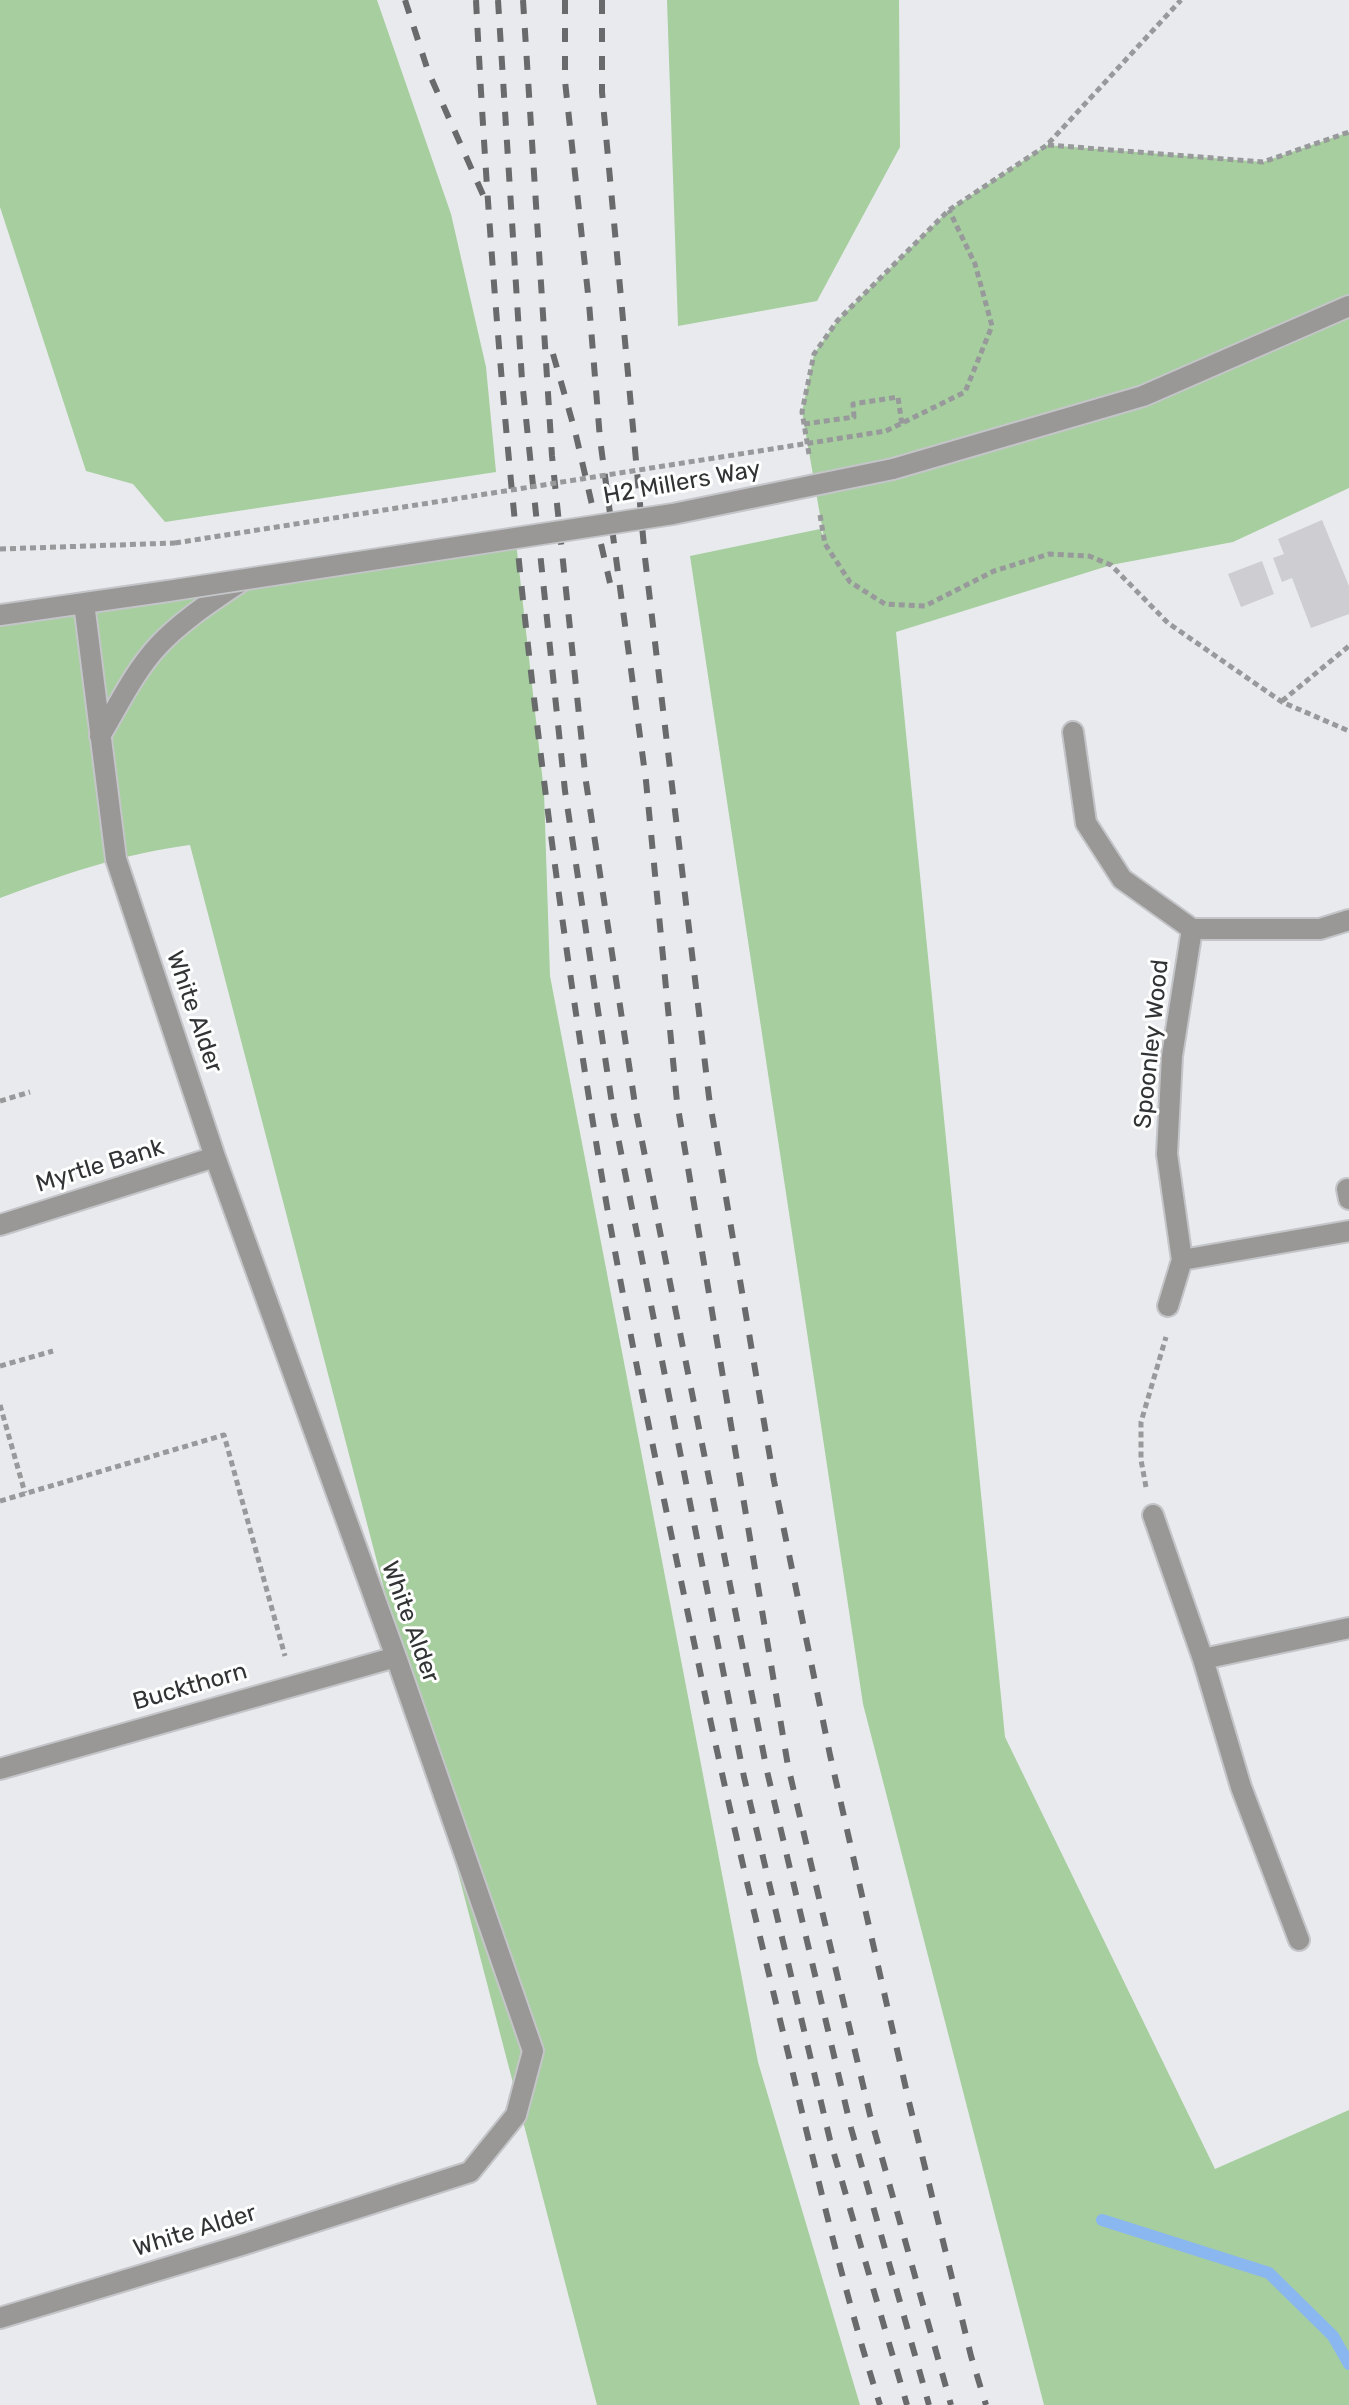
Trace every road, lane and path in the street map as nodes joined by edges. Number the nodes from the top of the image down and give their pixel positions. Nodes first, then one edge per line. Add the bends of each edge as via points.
1 (1181, 0) edge
2 (1349, 132) edge
3 (1047, 145) junction
4 (949, 210) junction
5 (1349, 306) edge
6 (804, 424) junction
7 (902, 425) junction
8 (811, 461) dead end
9 (820, 513) dead end
10 (0, 549) edge
11 (243, 580) junction
12 (84, 603) junction
13 (0, 615) edge
14 (1349, 646) edge
15 (1282, 702) junction
16 (1349, 731) edge
17 (1073, 732) dead end
18 (100, 736) junction
19 (1349, 920) edge
20 (1192, 929) junction
21 (30, 1092) dead end
22 (0, 1101) edge
23 (215, 1157) junction
24 (0, 1225) edge
25 (1349, 1231) edge
26 (1182, 1260) junction
27 (1168, 1306) joint
28 (53, 1351) dead end
29 (0, 1366) edge
30 (0, 1405) edge
31 (25, 1493) junction
32 (0, 1501) edge
33 (1153, 1515) joint
34 (1349, 1628) edge
35 (396, 1657) junction
36 (1203, 1659) junction
37 (293, 1685) junction
38 (0, 1769) edge
39 (1299, 1940) dead end
40 (0, 2318) edge

1 - 3 path
2 - 3 path via 1263,162
3 - 4 path
4 - 6 path via 838,320 814,354
4 - 7 path via 975,264 992,326 965,392
5 - 11 street, H2 Millers Way, bridge via 1143,396 893,469 673,514
6 - 7 path via 854,417 853,404 898,397
6 - 8 path
7 - 10 path, bridge via 175,543
9 - 15 path via 825,544 850,582 885,604 925,606 994,571 1049,554 1089,556 1111,565 1168,623
11 - 12 street, H2 Millers Way, bridge
11 - 18 street via 157,647
12 - 13 street, H2 Millers Way
12 - 18 street, White Alder
14 - 15 path
15 - 16 path
17 - 20 street via 1086,823 1122,879
18 - 23 street, White Alder via 116,859
19 - 20 street via 1320,929
20 - 26 street, Spoonley Wood via 1172,1056 1167,1154
21 - 22 path
23 - 24 street, Myrtle Bank
23 - 35 street, White Alder
25 - 26 street
26 - 27 street, Spoonley Wood
27 - 33 path via 1165,1345 1141,1422 1141,1460
28 - 29 path
30 - 31 path
31 - 32 path
31 - 37 path via 224,1435
33 - 36 street
34 - 36 street
35 - 37 street, Buckthorn
35 - 40 street, White Alder via 533,2051 516,2115 470,2172
36 - 39 street via 1241,1787
37 - 38 street, Buckthorn

